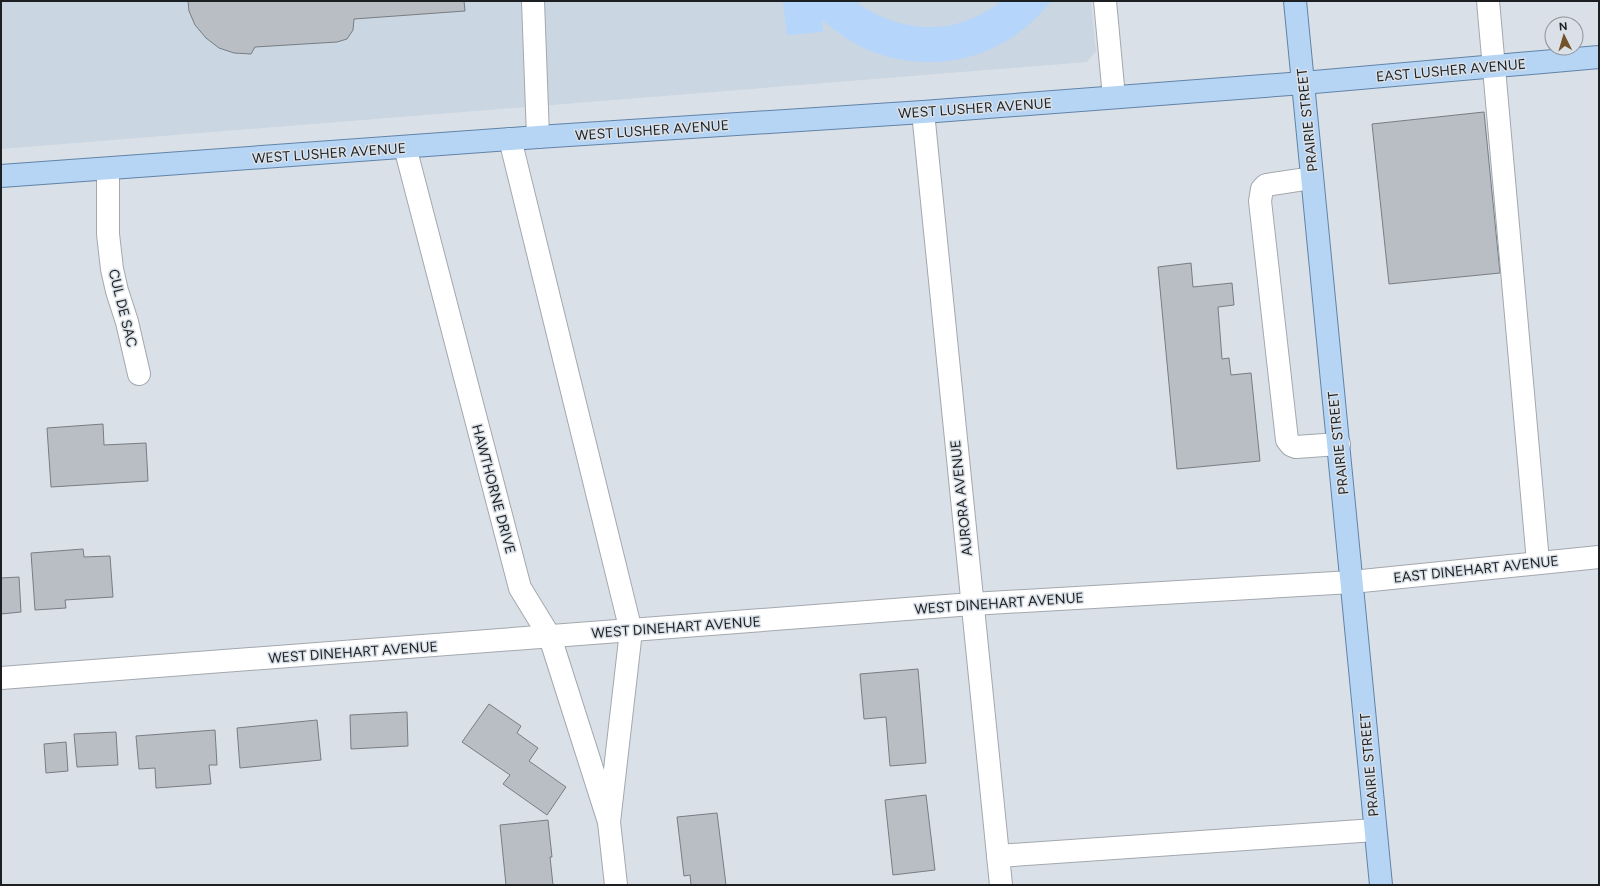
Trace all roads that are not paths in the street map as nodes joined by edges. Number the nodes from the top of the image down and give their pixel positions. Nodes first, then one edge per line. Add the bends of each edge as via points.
1 (533, 1) edge
2 (1105, 1) edge
3 (1295, 1) edge
4 (1488, 1) edge
5 (1599, 57) edge
6 (1494, 66) junction
7 (1303, 83) junction
8 (1114, 97) junction
9 (923, 112) junction
10 (538, 137) junction
11 (510, 140) junction
12 (405, 147) junction
13 (108, 169) junction
14 (1, 176) edge
15 (1312, 178) junction
16 (139, 374) dead end
17 (1338, 444) junction
18 (1599, 557) edge
19 (1538, 562) junction
20 (1352, 582) junction
21 (972, 604) junction
22 (631, 631) junction
23 (550, 637) junction
24 (1, 678) edge
25 (609, 822) junction
26 (1375, 830) junction
27 (998, 856) junction
28 (616, 885) edge
29 (1001, 885) edge
30 (1381, 885) edge

1 - 10 street
2 - 8 street
3 - 7 main road, PRAIRIE STREET
4 - 6 street
5 - 6 main road, EAST LUSHER AVENUE
6 - 7 main road, EAST LUSHER AVENUE
6 - 19 street
7 - 8 main road, WEST LUSHER AVENUE
7 - 15 main road, PRAIRIE STREET
8 - 9 main road, WEST LUSHER AVENUE
9 - 10 main road, WEST LUSHER AVENUE
9 - 21 street, AURORA AVENUE
10 - 11 main road, WEST LUSHER AVENUE
11 - 12 main road, WEST LUSHER AVENUE
11 - 22 street, HAWTHORNE DRIVE
12 - 13 main road, WEST LUSHER AVENUE
12 - 23 street, HAWTHORNE DRIVE via 520,588
13 - 14 main road, WEST LUSHER AVENUE
13 - 16 street, CUL DE SAC via 108,234 112,269 128,322
15 - 17 main road, PRAIRIE STREET
15 - 17 street via 1266,185 1262,189 1260,201 1287,440 1291,446 1296,447
17 - 20 main road, PRAIRIE STREET
18 - 19 street, EAST DINEHART AVENUE
19 - 20 street, EAST DINEHART AVENUE
20 - 21 street, WEST DINEHART AVENUE
20 - 26 main road, PRAIRIE STREET
21 - 22 street, WEST DINEHART AVENUE
21 - 27 street, AURORA AVENUE
22 - 23 street, WEST DINEHART AVENUE
22 - 25 street, HAWTHORNE DRIVE
23 - 24 street, WEST DINEHART AVENUE
23 - 25 street, HAWTHORNE DRIVE
25 - 28 street, HAWTHORNE DRIVE
26 - 27 street
26 - 30 main road, PRAIRIE STREET
27 - 29 street, AURORA AVENUE

